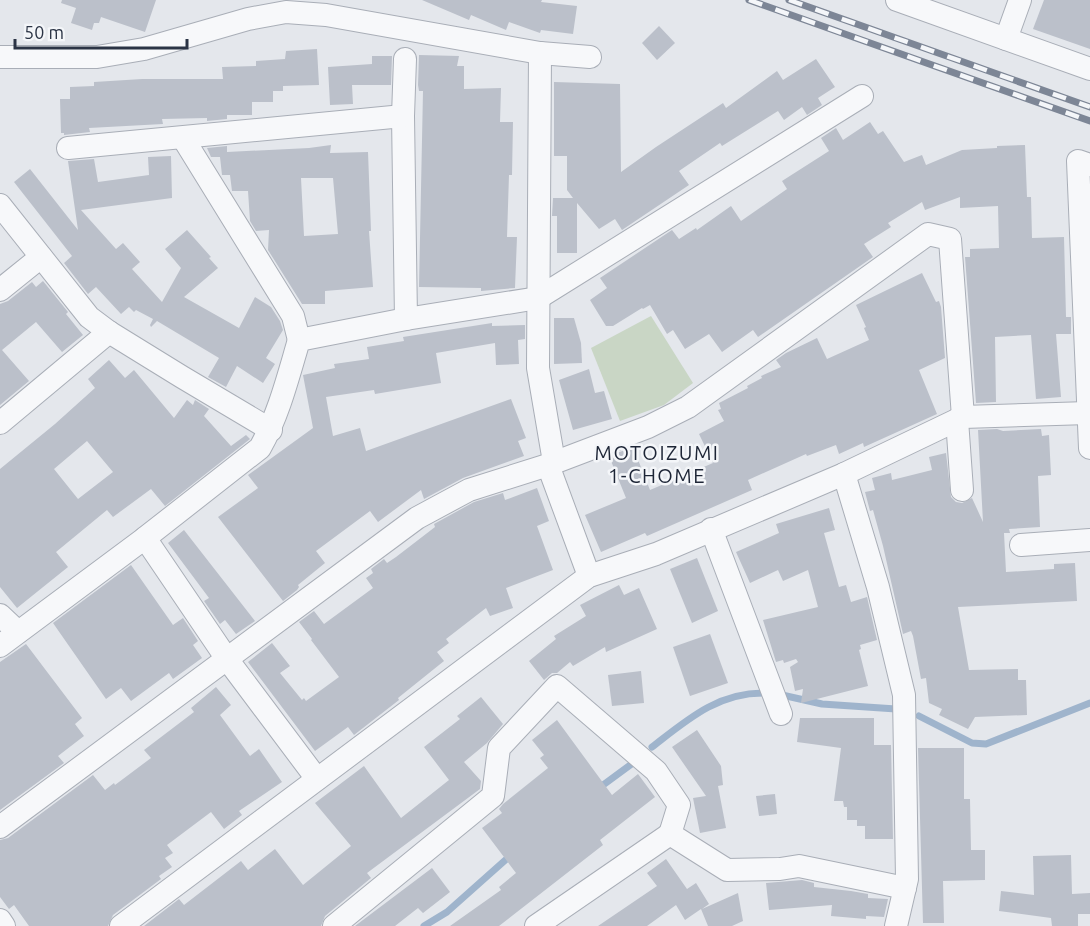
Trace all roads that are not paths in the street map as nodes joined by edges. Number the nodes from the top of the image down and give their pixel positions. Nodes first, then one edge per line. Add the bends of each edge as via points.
1 (897, 0) edge
2 (1020, 0) edge
3 (1006, 39) junction
4 (540, 53) junction
5 (0, 57) edge
6 (590, 57) dead end
7 (405, 59) dead end
8 (1090, 69) edge
9 (862, 96) dead end
10 (403, 116) junction
11 (183, 138) junction
12 (68, 148) dead end
13 (1090, 165) edge
14 (0, 205) edge
15 (41, 257) junction
16 (0, 290) edge
17 (538, 298) junction
18 (406, 319) junction
19 (110, 332) junction
20 (299, 340) junction
21 (1088, 413) junction
22 (960, 418) junction
23 (0, 423) edge
24 (270, 430) junction
25 (1090, 448) edge
26 (551, 464) junction
27 (844, 474) junction
28 (962, 490) dead end
29 (711, 529) junction
30 (145, 538) junction
31 (1090, 540) edge
32 (1021, 544) dead end
33 (589, 576) junction
34 (0, 615) edge
35 (18, 632) junction
36 (0, 646) edge
37 (227, 659) junction
38 (782, 714) dead end
39 (317, 779) junction
40 (0, 827) edge
41 (670, 834) junction
42 (905, 888) junction
43 (0, 920) edge
44 (4, 926) edge
45 (121, 926) edge
46 (334, 926) edge
47 (536, 926) edge
48 (897, 926) edge

1 - 3 street
2 - 3 street
3 - 8 street
4 - 5 street via 326,15 286,12 144,49 96,57
4 - 6 street
4 - 17 street
7 - 10 street
9 - 17 street
10 - 11 street
10 - 18 street
11 - 12 street
11 - 20 street via 293,316
13 - 21 street via 1078,161
14 - 15 street
15 - 16 street
15 - 19 street via 89,317
17 - 18 street
17 - 26 street via 538,368
18 - 20 street
19 - 23 street
19 - 24 street
20 - 24 street
21 - 22 street
21 - 25 street
22 - 26 street via 950,239 928,234 688,407 648,427
22 - 27 street
22 - 28 street
24 - 30 street via 260,448
26 - 33 street
26 - 37 street via 469,490 417,518
27 - 29 street
27 - 42 street via 878,587 904,695
29 - 33 street via 656,554
29 - 38 street
30 - 35 street
30 - 37 street
31 - 32 street
33 - 39 street
34 - 35 street
35 - 36 street
37 - 39 street
37 - 40 street
39 - 45 street
41 - 42 street via 727,870 799,866
41 - 46 street via 679,805 656,771 557,686 499,748 493,796
41 - 47 street
42 - 48 street
43 - 44 street

